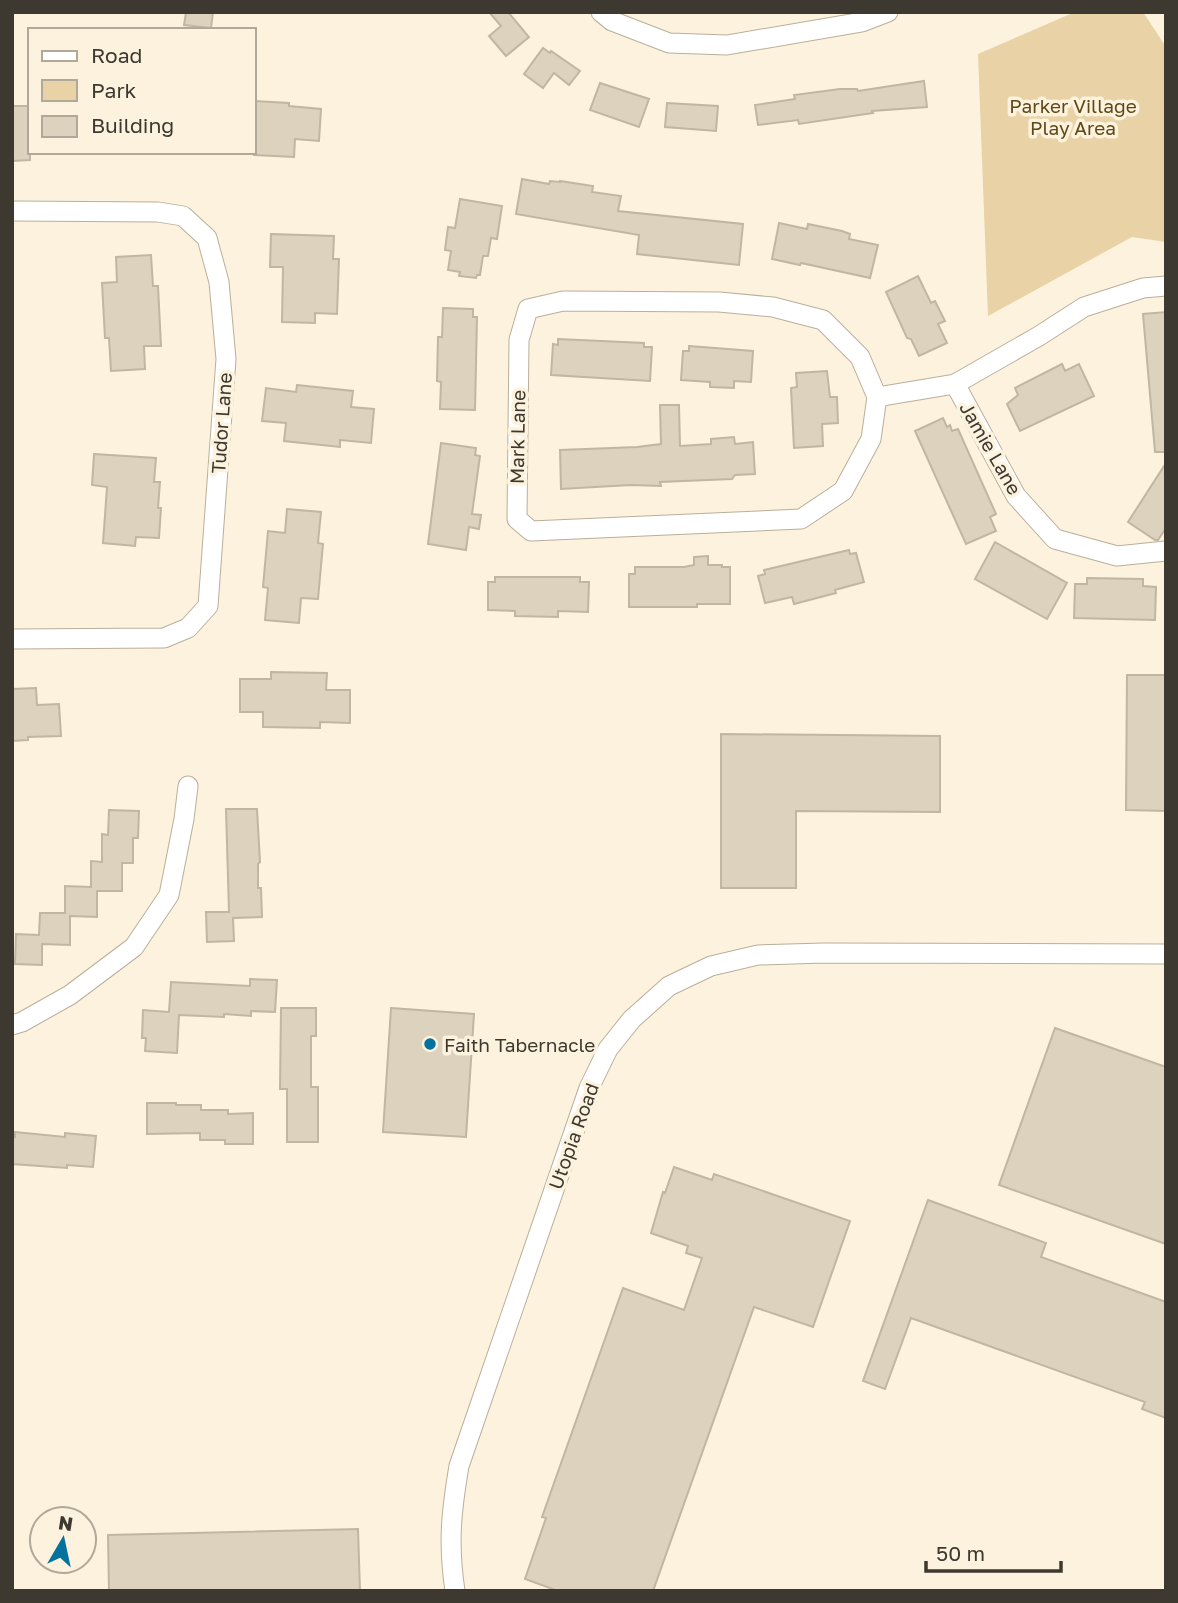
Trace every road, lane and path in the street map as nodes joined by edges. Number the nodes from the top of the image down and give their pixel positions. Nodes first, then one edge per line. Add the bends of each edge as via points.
1 (601, 12) edge
2 (888, 12) edge
3 (12, 211) edge
4 (1166, 286) edge
5 (955, 384) junction
6 (877, 397) junction
7 (1166, 551) edge
8 (12, 639) edge
9 (188, 786) dead end
10 (1166, 954) edge
11 (12, 1025) edge
12 (455, 1591) edge

1 - 2 street via 612,21 669,43 727,46 862,22
3 - 8 street, Tudor Lane via 183,216 207,238 219,282 226,359 208,606 188,628 164,638
4 - 5 street, Jamie Lane via 1143,288 1084,307
5 - 6 street
5 - 7 street, Jamie Lane via 1016,496 1055,539 1116,556
6 - 6 street, Mark Lane via 860,357 823,320 773,307 563,301 528,309 519,340 517,519 531,531 801,519 843,491 871,439
9 - 11 street via 169,895 134,947 70,995
10 - 12 street, Utopia Road via 758,955 711,965 669,986 632,1019 608,1049 589,1088 463,1453 451,1514

